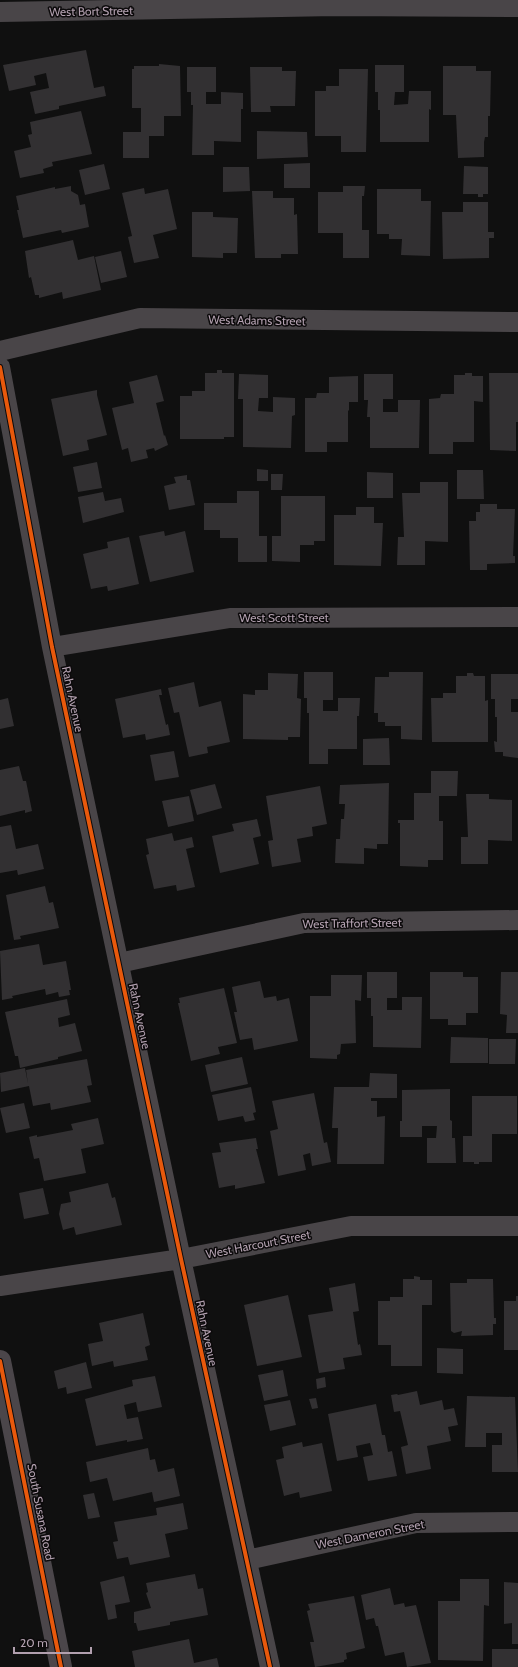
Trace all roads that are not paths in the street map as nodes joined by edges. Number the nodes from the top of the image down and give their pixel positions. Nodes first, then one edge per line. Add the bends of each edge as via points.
1 (335, 3) edge
2 (518, 7) edge
3 (0, 12) edge
4 (518, 322) edge
5 (0, 350) edge
6 (0, 367) edge
7 (518, 617) edge
8 (52, 646) junction
9 (518, 920) edge
10 (119, 963) junction
11 (518, 1226) edge
12 (181, 1259) junction
13 (0, 1286) edge
14 (1, 1369) edge
15 (518, 1522) edge
16 (247, 1560) junction
17 (62, 1667) edge
18 (270, 1667) edge

1 - 2 street, West Bort Street
1 - 3 street, West Bort Street
4 - 5 street, West Adams Street via 140,318
6 - 8 street, Rahn Avenue
7 - 8 street, West Scott Street via 230,618
8 - 10 street, Rahn Avenue
9 - 10 street, West Traffort Street via 304,922
10 - 12 street, Rahn Avenue
11 - 12 street, West Harcourt Street via 351,1226
12 - 13 street, West Harcourt Street
12 - 16 street, Rahn Avenue
14 - 17 street, South Susana Road
15 - 16 street, West Dameron Street via 416,1523
16 - 18 street, Rahn Avenue

